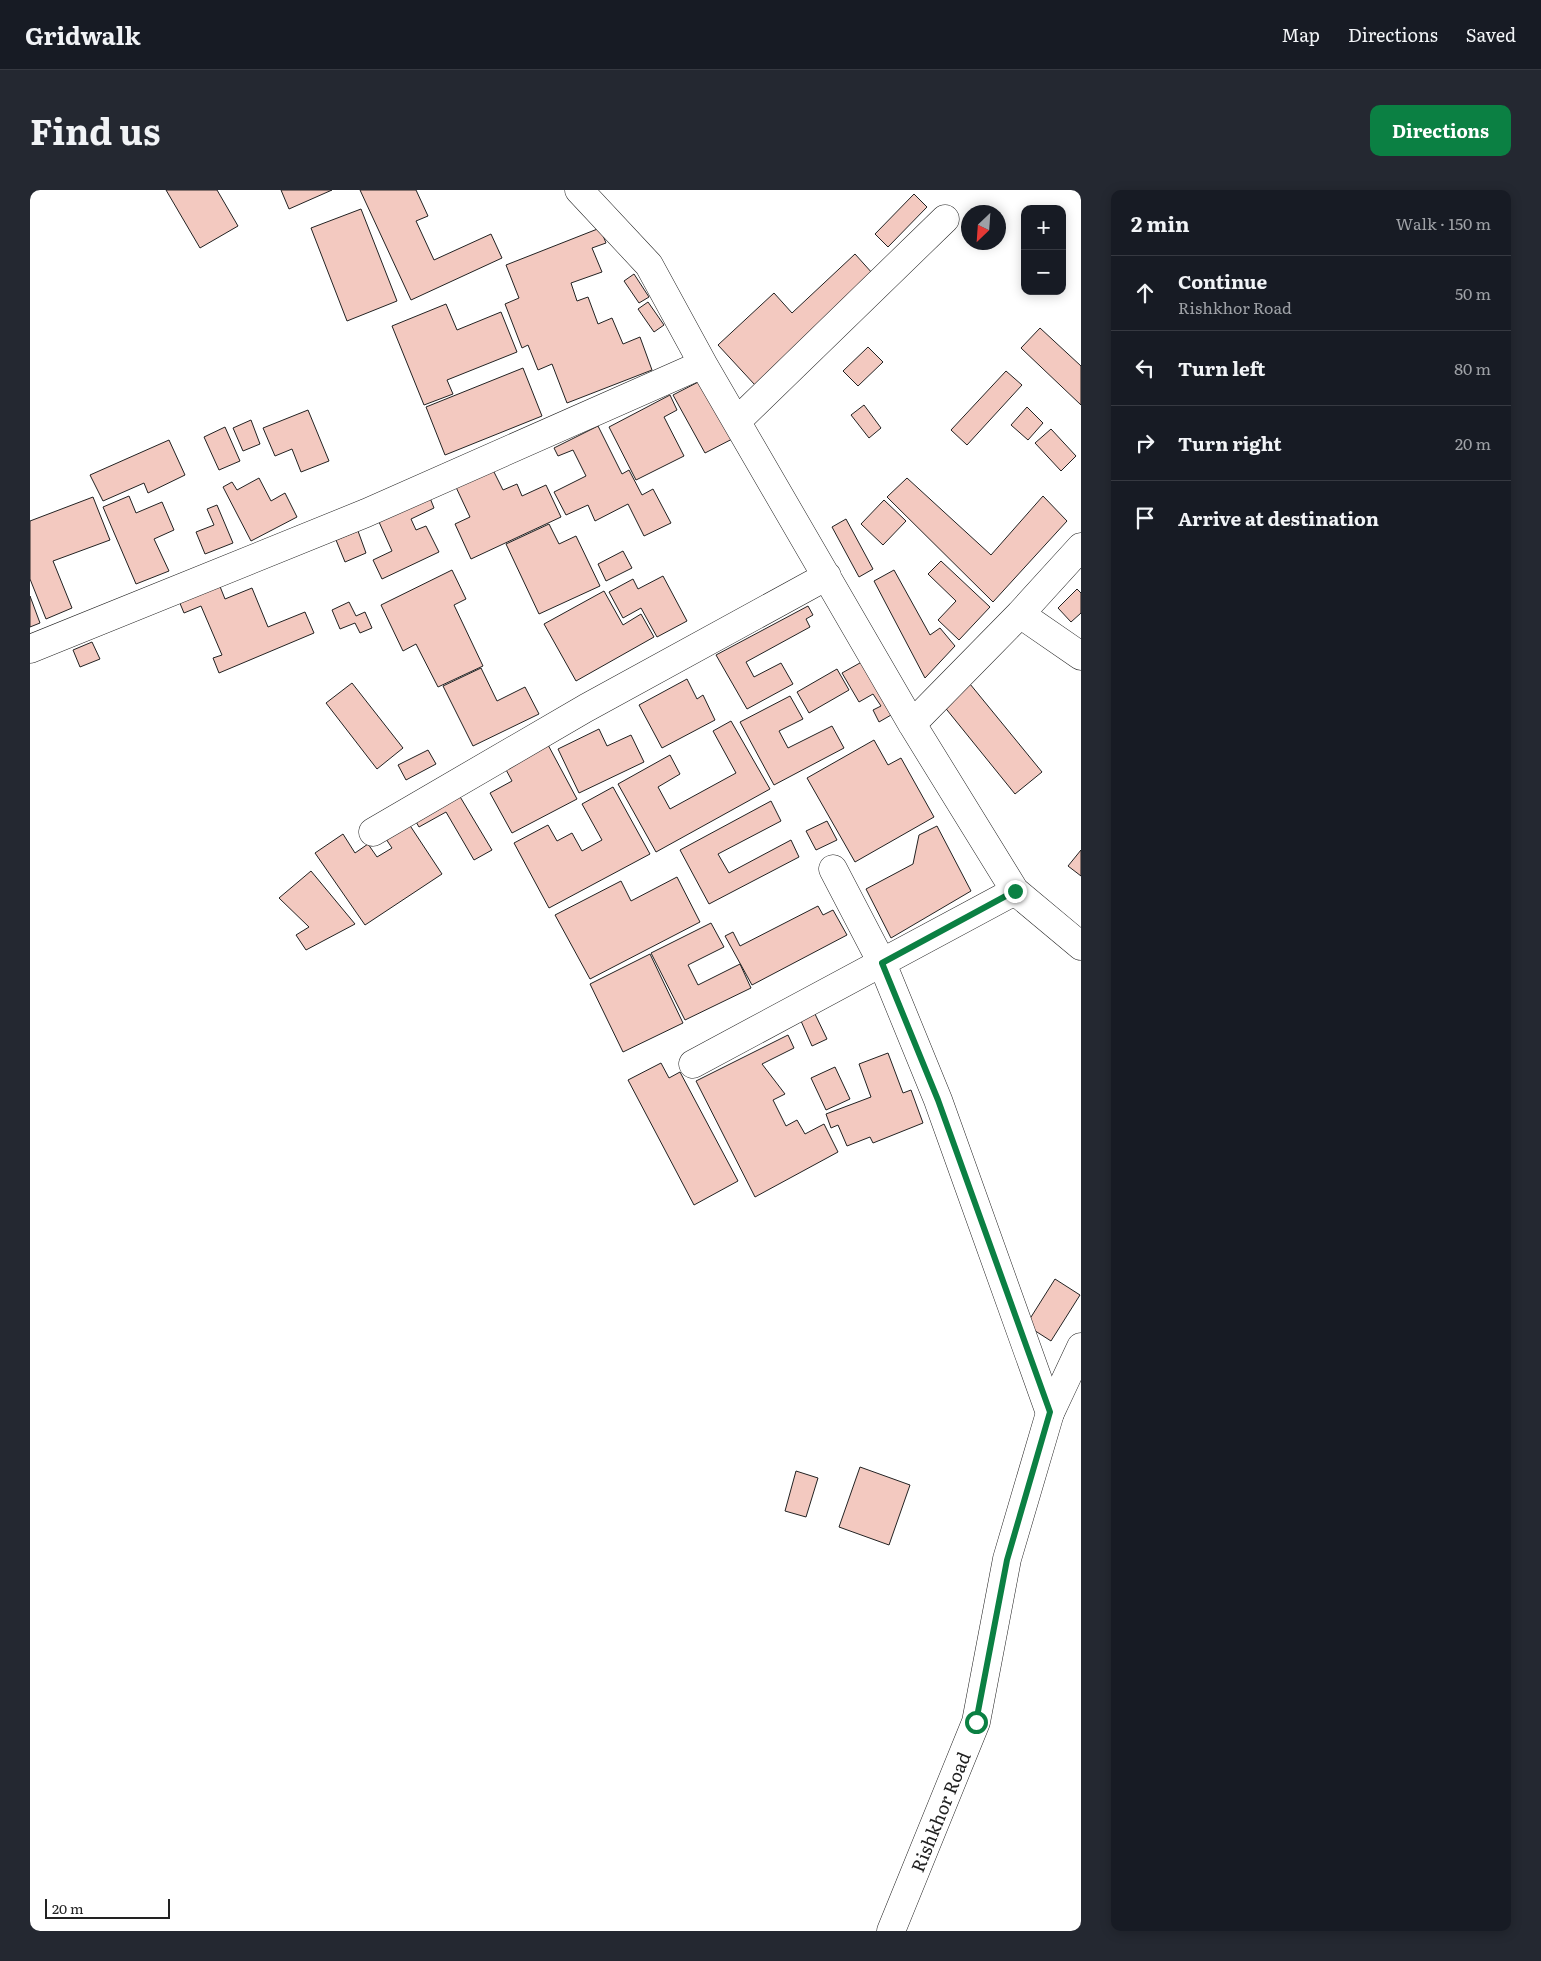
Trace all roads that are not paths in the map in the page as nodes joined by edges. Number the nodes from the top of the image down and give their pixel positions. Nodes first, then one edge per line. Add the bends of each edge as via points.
1 (579, 190) edge
2 (944, 219) dead end
3 (702, 364) junction
4 (737, 421) junction
5 (1081, 547) edge
6 (828, 576) junction
7 (1020, 614) junction
8 (30, 649) edge
9 (1081, 656) edge
10 (912, 724) junction
11 (374, 832) dead end
12 (833, 869) dead end
13 (1015, 891) junction
14 (1081, 946) edge
15 (882, 963) junction
16 (692, 1064) dead end
17 (1081, 1347) edge
18 (1050, 1412) junction
19 (891, 1931) edge

1 - 3 street via 649,265
2 - 4 street
3 - 4 street
3 - 8 street via 366,513
4 - 6 street
5 - 7 street
6 - 10 street
6 - 11 street via 586,708
7 - 9 street
7 - 10 street
10 - 13 street
12 - 15 street
13 - 14 street
13 - 15 street
15 - 16 street
15 - 18 street via 938,1100
17 - 18 street, Rishkhor Road
18 - 19 street, Rishkhor Road via 1007,1560 976,1722

